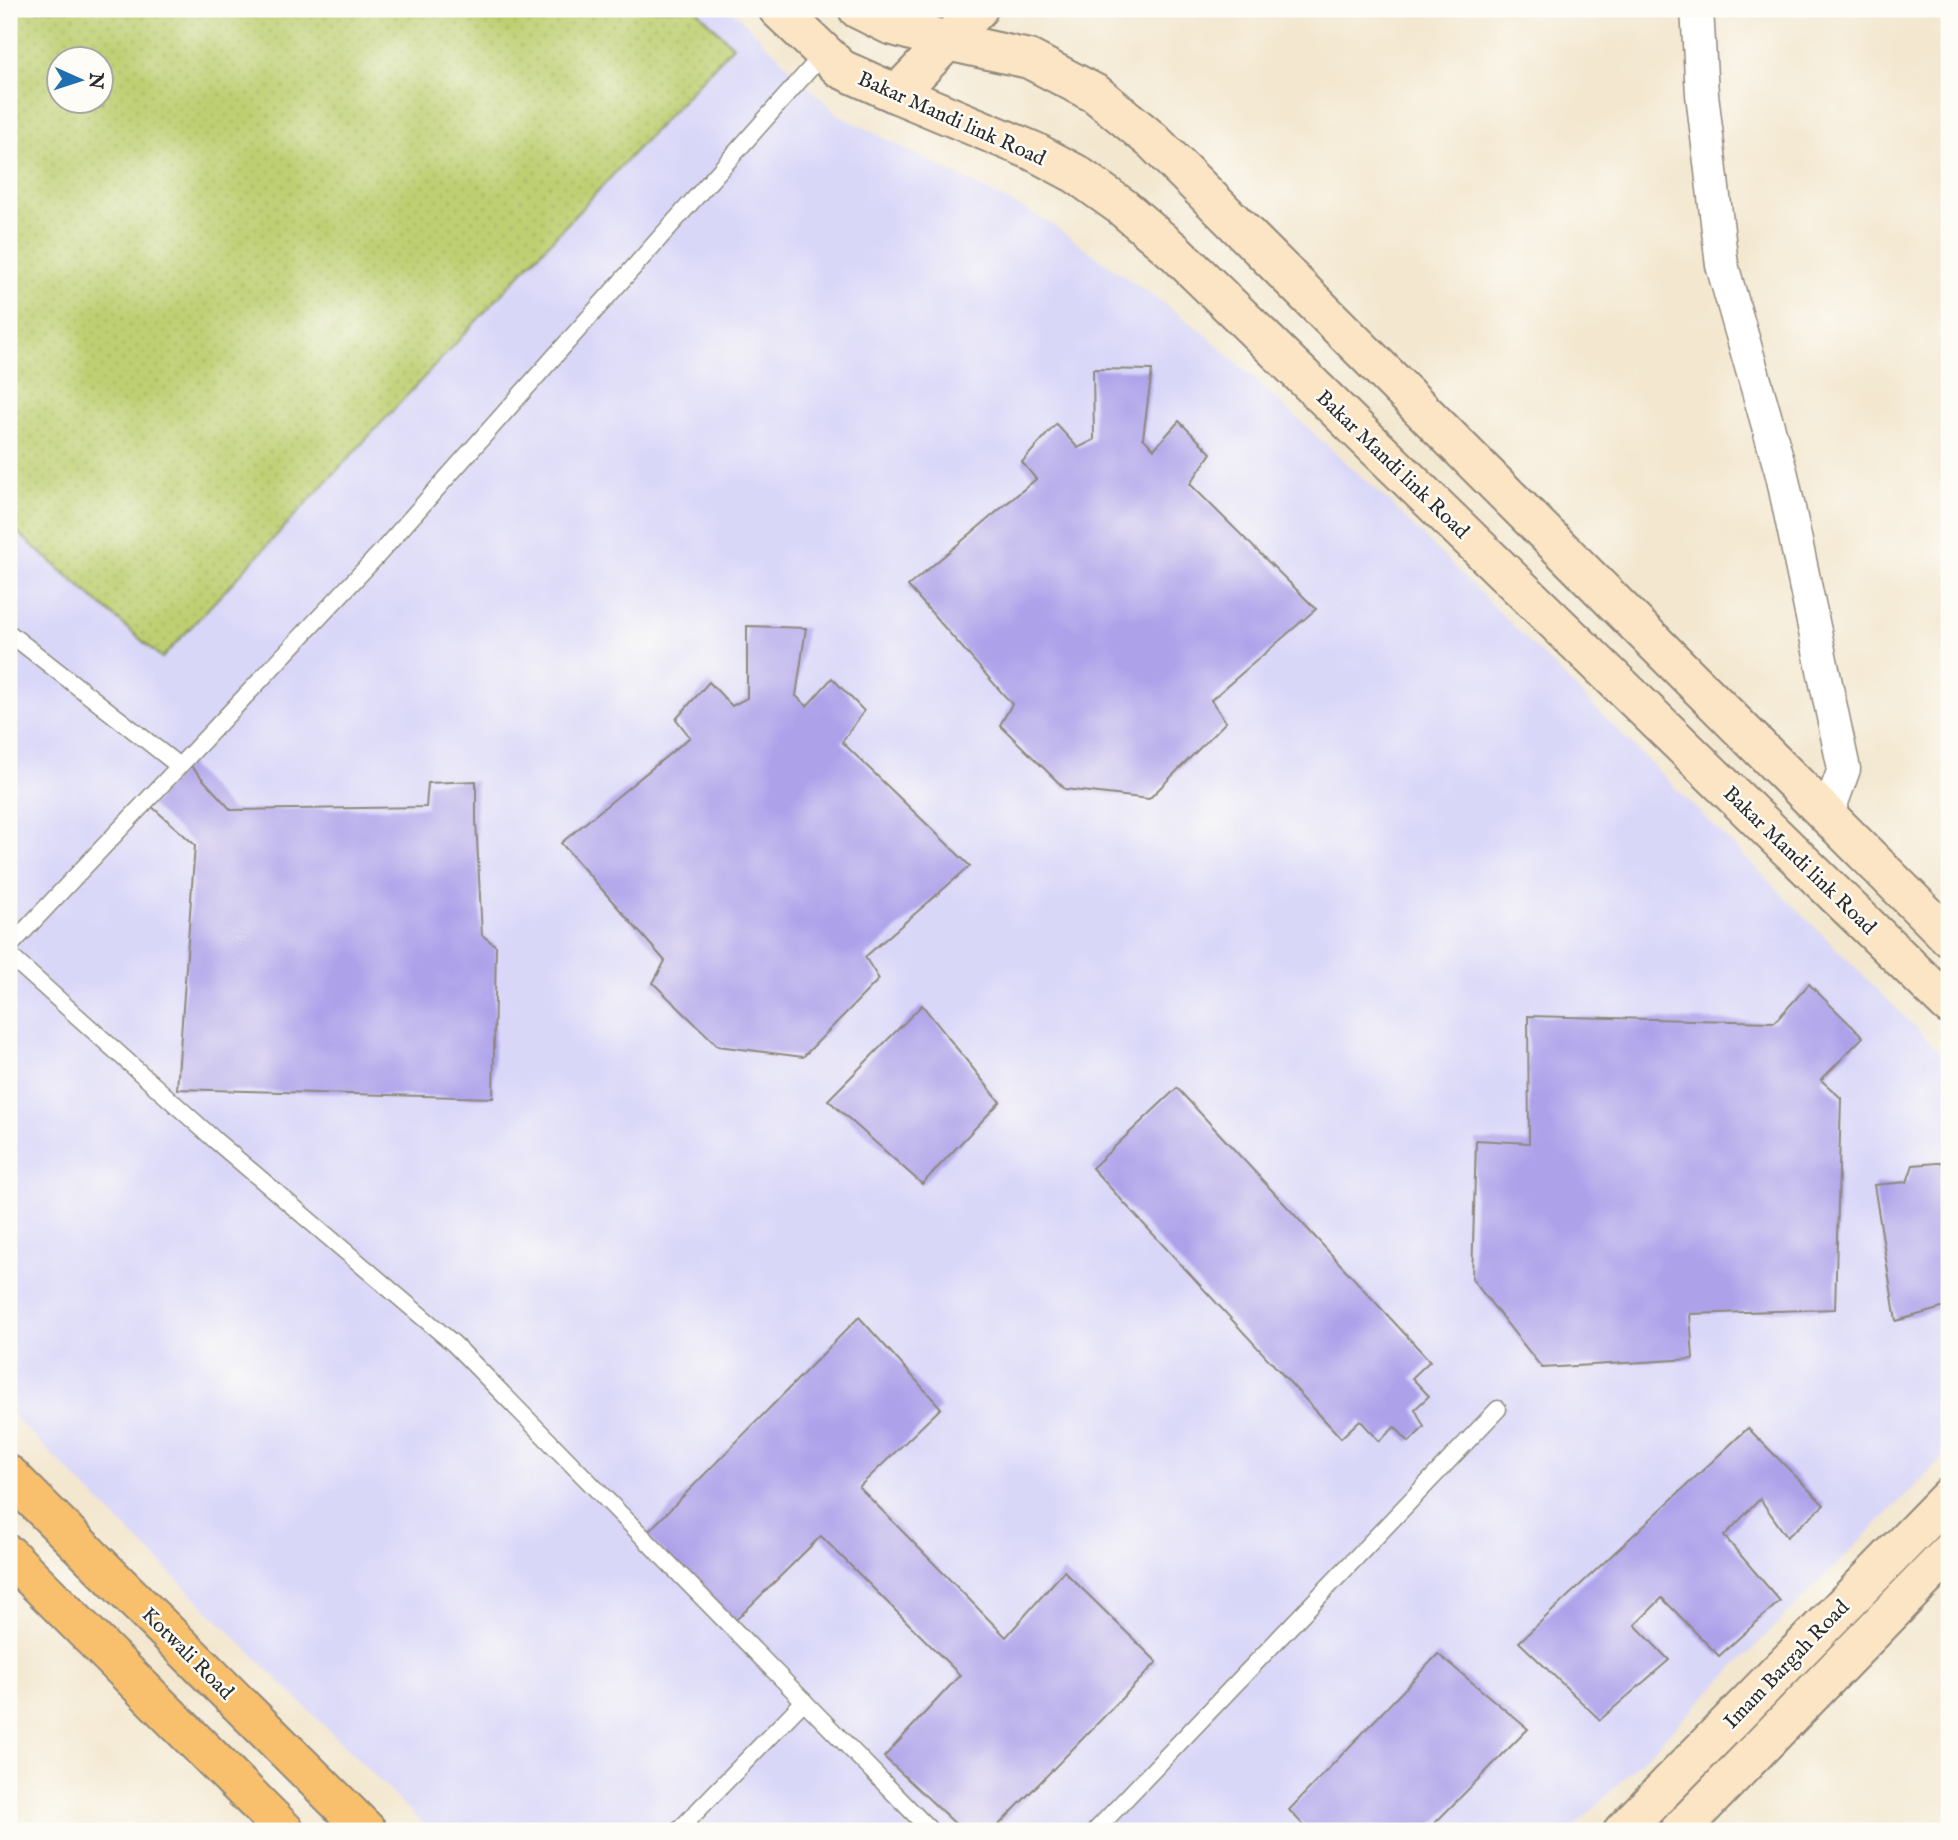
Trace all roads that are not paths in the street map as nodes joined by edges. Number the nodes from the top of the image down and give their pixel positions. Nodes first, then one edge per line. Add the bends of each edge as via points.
1 (778, 9) edge
2 (978, 9) edge
3 (1697, 9) edge
4 (885, 14) edge
5 (947, 41) junction
6 (832, 61) junction
7 (897, 94) junction
8 (9, 633) edge
9 (179, 766) junction
10 (1827, 816) junction
11 (1949, 937) edge
12 (9, 947) edge
13 (9, 955) edge
14 (1949, 1005) edge
15 (1498, 1409) dead end
16 (9, 1475) edge
17 (1949, 1497) edge
18 (1949, 1553) edge
19 (9, 1555) edge
20 (804, 1701) junction
21 (285, 1831) edge
22 (367, 1831) edge
23 (677, 1831) edge
24 (931, 1831) edge
25 (1095, 1831) edge
26 (1623, 1831) edge
27 (1679, 1831) edge

1 - 6 main road, Bakar Mandi link Road
2 - 5 main road
3 - 10 street via 1722,265 1782,475 1844,769
4 - 5 main road
4 - 6 main road
5 - 7 main road
5 - 10 main road via 1029,59 1096,94 1153,141
6 - 7 main road, Bakar Mandi link Road
6 - 9 lane
7 - 14 main road, Bakar Mandi link Road via 1076,174 1176,253
8 - 9 lane
9 - 12 lane
10 - 11 main road
13 - 20 lane via 216,1141 454,1344
15 - 25 lane
16 - 22 main road, Kotwali Road
17 - 26 main road, Imam Bargah Road
18 - 27 main road, Imam Bargah Road
19 - 21 main road
20 - 23 lane
20 - 24 lane

